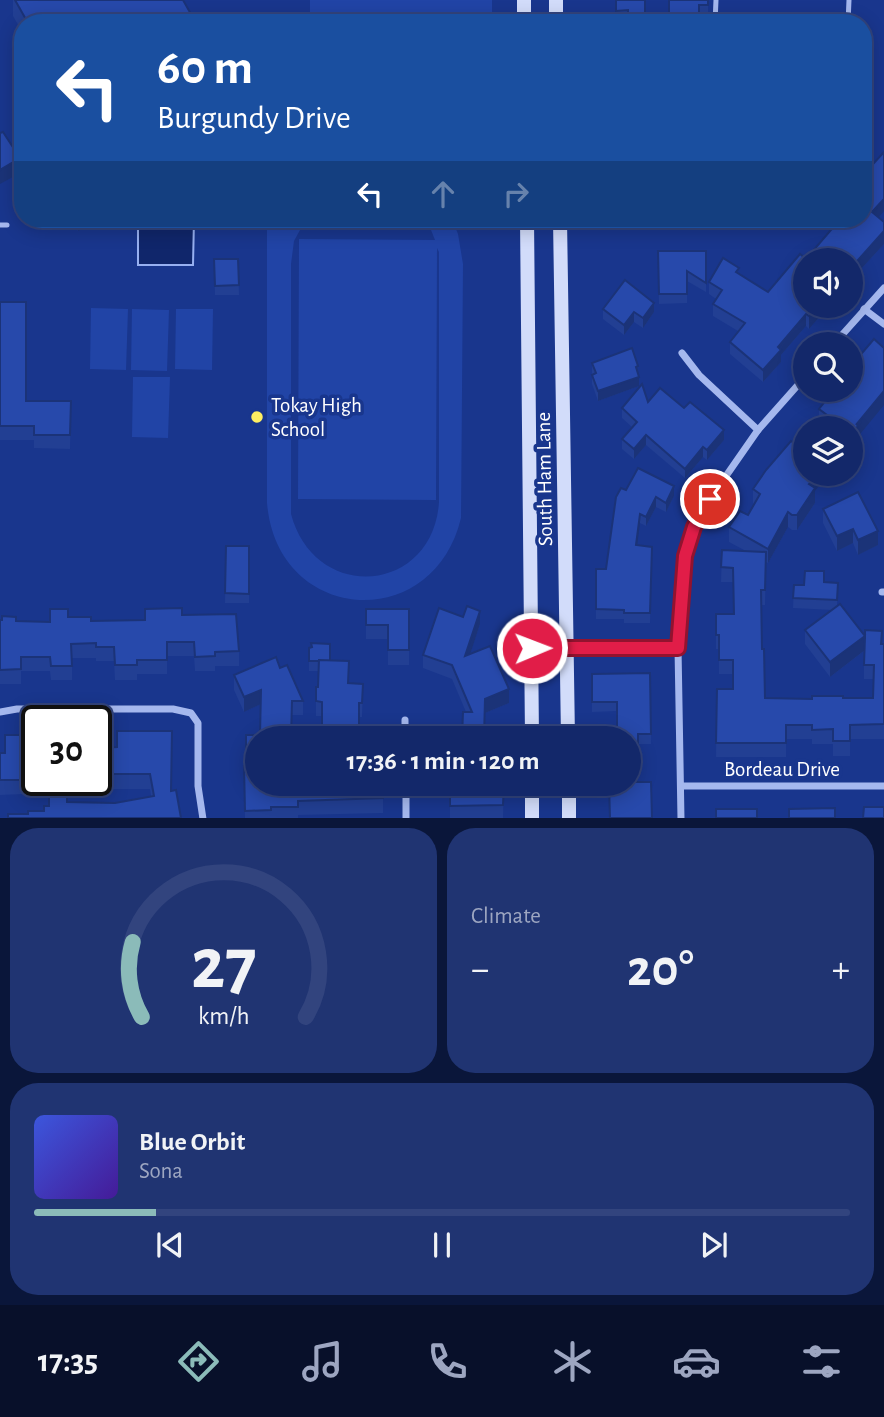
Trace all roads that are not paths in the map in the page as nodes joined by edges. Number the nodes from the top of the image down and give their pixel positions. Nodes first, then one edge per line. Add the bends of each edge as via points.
1 (527, 228) edge
2 (560, 228) edge
3 (884, 288) edge
4 (864, 309) junction
5 (884, 324) edge
6 (844, 332) edge
7 (682, 353) dead end
8 (793, 391) edge
9 (758, 430) junction
10 (532, 648) junction
11 (568, 648) junction
12 (678, 648) junction
13 (0, 712) edge
14 (405, 720) dead end
15 (405, 726) edge
16 (532, 726) edge
17 (568, 726) edge
18 (681, 786) junction
19 (884, 786) edge
20 (405, 796) edge
21 (532, 796) edge
22 (569, 796) edge
23 (203, 818) edge
24 (406, 818) edge
25 (532, 818) edge
26 (569, 818) edge
27 (681, 818) edge

1 - 10 main road, South Ham Lane
2 - 11 main road, South Ham Lane
3 - 4 street
4 - 5 street
4 - 6 street
7 - 9 street
8 - 9 street
9 - 12 street via 694,527 685,556
10 - 11 street
10 - 16 main road, South Ham Lane
11 - 12 street
11 - 17 main road, South Ham Lane
12 - 18 street
13 - 23 street via 173,709 191,713 198,723
14 - 15 street
18 - 19 street, Bordeau Drive
18 - 27 street
20 - 24 street
21 - 25 main road
22 - 26 main road

